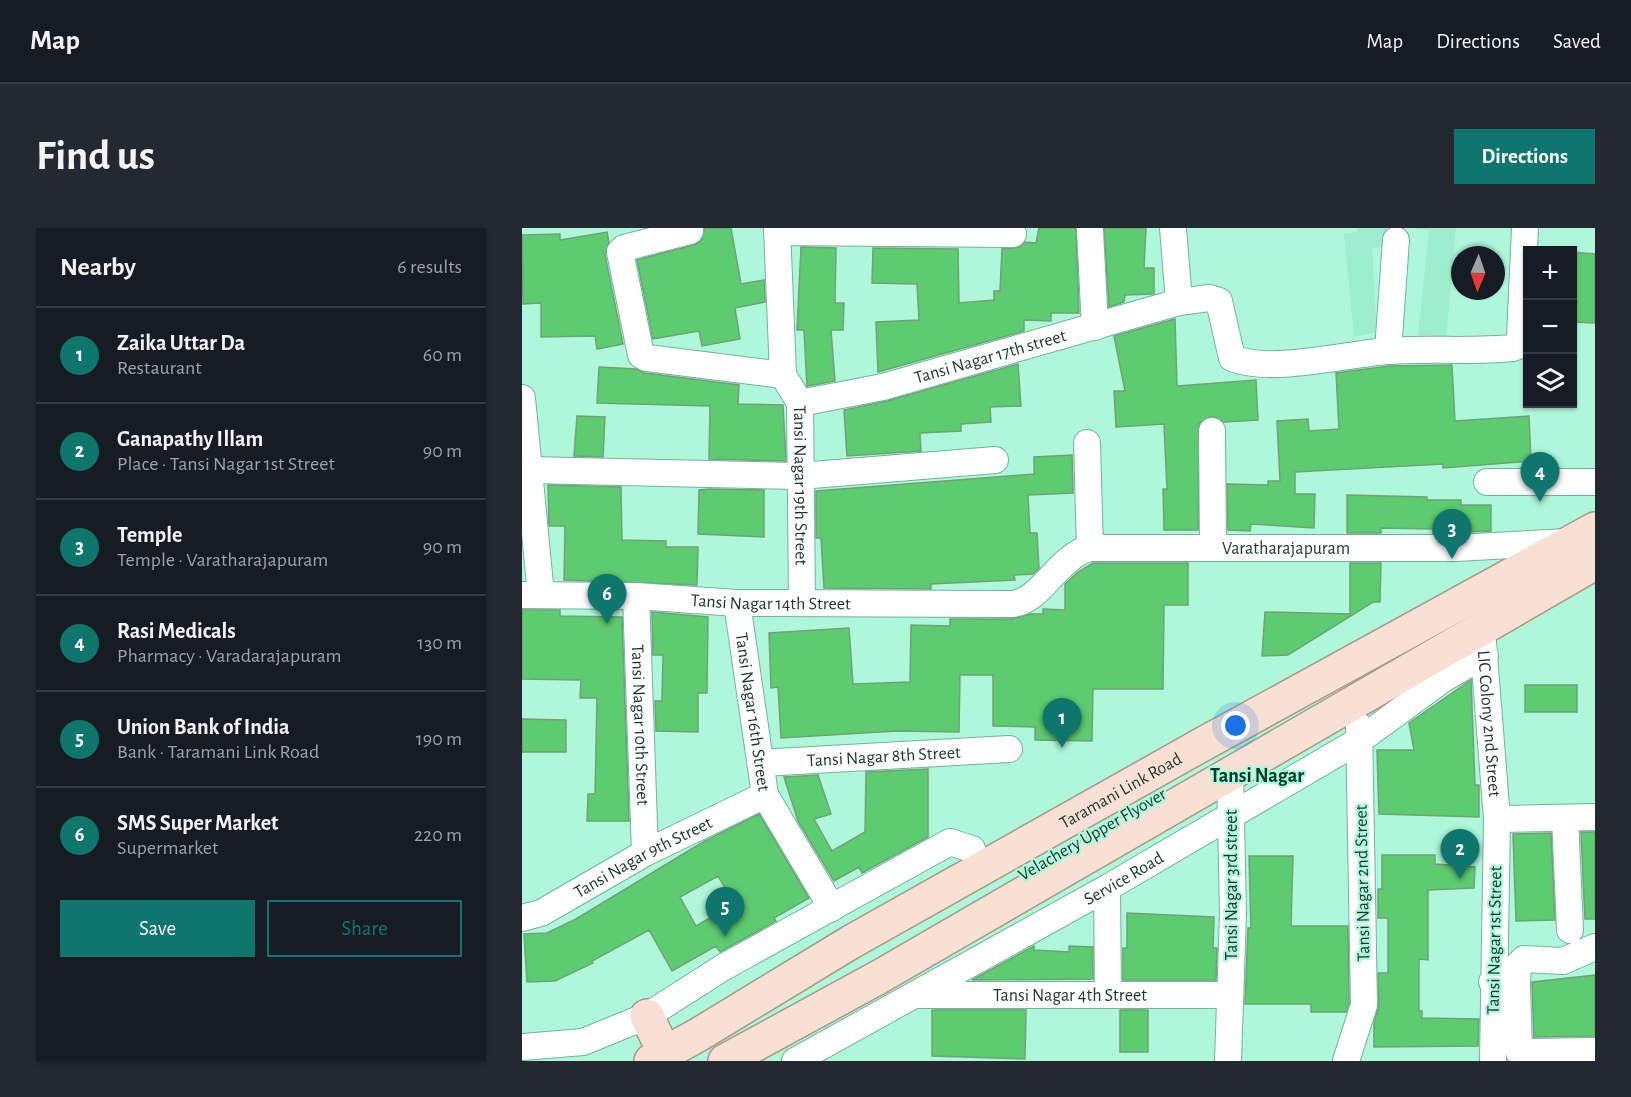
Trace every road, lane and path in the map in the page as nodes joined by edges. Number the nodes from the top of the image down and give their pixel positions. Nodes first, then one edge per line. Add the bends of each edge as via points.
1 (1173, 228) edge
2 (1525, 228) edge
3 (777, 230) edge
4 (926, 230) edge
5 (690, 231) dead end
6 (1090, 231) dead end
7 (1013, 234) dead end
8 (1396, 240) dead end
9 (1179, 302) junction
10 (1095, 327) junction
11 (1388, 351) junction
12 (783, 375) junction
13 (522, 398) edge
14 (800, 403) junction
15 (1212, 431) dead end
16 (1087, 443) dead end
17 (995, 460) dead end
18 (530, 470) junction
19 (800, 476) junction
20 (1487, 482) dead end
21 (1595, 482) edge
22 (1590, 544) edge
23 (1090, 548) junction
24 (1213, 548) junction
25 (531, 595) edge
26 (636, 596) junction
27 (737, 603) junction
28 (802, 603) junction
29 (1020, 604) joint
30 (1483, 643) junction
31 (1357, 702) junction
32 (1360, 740) junction
33 (1009, 749) dead end
34 (760, 763) junction
35 (1230, 774) junction
36 (765, 795) junction
37 (1230, 815) junction
38 (1595, 817) edge
39 (1565, 818) junction
40 (1497, 819) junction
41 (972, 849) dead end
42 (645, 853) junction
43 (1107, 888) junction
44 (832, 908) junction
45 (522, 918) edge
46 (1570, 930) dead end
47 (1595, 947) edge
48 (1505, 983) junction
49 (1108, 994) junction
50 (911, 995) junction
51 (1230, 996) junction
52 (817, 1002) junction
53 (739, 1011) junction
54 (647, 1016) junction
55 (842, 1034) junction
56 (522, 1047) edge
57 (1595, 1051) edge
58 (661, 1058) edge
59 (725, 1061) edge
60 (795, 1061) edge
61 (1228, 1061) edge
62 (1346, 1061) edge
63 (1493, 1061) edge

1 - 9 street
2 - 11 street via 1518,346
3 - 4 street
3 - 12 street, Tansi Nagar 19th Street
4 - 7 street
5 - 12 street via 620,252 641,354 647,358
6 - 10 street
8 - 11 street
9 - 10 street, Tansi Nagar 17th street
9 - 11 street, Tansi Nagar 17th street via 1209,298 1219,302 1232,357 1247,364
10 - 14 street, Tansi Nagar 17th street via 883,387
12 - 14 street, Tansi Nagar 19th Street
13 - 18 street
14 - 19 street, Tansi Nagar 19th Street
15 - 24 street
16 - 23 street
17 - 19 street
18 - 19 street
18 - 25 street
19 - 28 street, Tansi Nagar 19th Street
20 - 21 street
22 - 24 street, Varatharajapuram
22 - 30 main road
22 - 52 main road, Velachery Upper Flyover
22 - 53 main road, Taramani Link Road via 1162,767 851,942
23 - 24 street, Varatharajapuram
23 - 29 street, Varatharajapuram via 1072,555
25 - 26 street, Tansi Nagar 14th Street
26 - 27 street, Tansi Nagar 14th Street
26 - 42 street, Tansi Nagar 10th Street
27 - 28 street, Tansi Nagar 14th Street
27 - 34 street, Tansi Nagar 16th Street
28 - 29 street, Tansi Nagar 14th Street
30 - 31 main road
30 - 32 street, Service Road via 1443,679
30 - 40 street, LIC Colony 2nd Street
31 - 32 street, Tansi Nagar 2nd Street
31 - 35 main road
32 - 37 street, Service Road
32 - 62 street, Tansi Nagar 2nd Street via 1364,1005
33 - 34 street, Tansi Nagar 8th Street
34 - 36 street, Tansi Nagar 16th Street
35 - 37 street, Tansi Nagar 3rd street
35 - 52 main road
36 - 42 street, Tansi Nagar 9th Street
36 - 44 street, Tansi Nagar 16th Street
37 - 43 street, Service Road
37 - 51 street, Tansi Nagar 3rd street
38 - 39 street
39 - 40 street
39 - 46 street
40 - 48 street, Tansi Nagar 1st Street
41 - 44 street via 950,842
42 - 45 street, Tansi Nagar 9th Street via 541,913
43 - 49 street
43 - 50 street, Service Road
44 - 54 street via 722,968
47 - 48 street via 1563,961 1524,959
48 - 57 street via 1519,1052
48 - 63 street, Tansi Nagar 1st Street
49 - 50 street, Tansi Nagar 4th Street
49 - 51 street, Tansi Nagar 4th Street
50 - 55 street, Service Road
51 - 61 street, Tansi Nagar 3rd street
52 - 53 main road, Velachery Upper Flyover via 773,1015
52 - 55 street
52 - 59 main road
53 - 58 main road, Taramani Link Road
54 - 56 street via 583,1042
54 - 58 main road
55 - 60 street, Service Road

